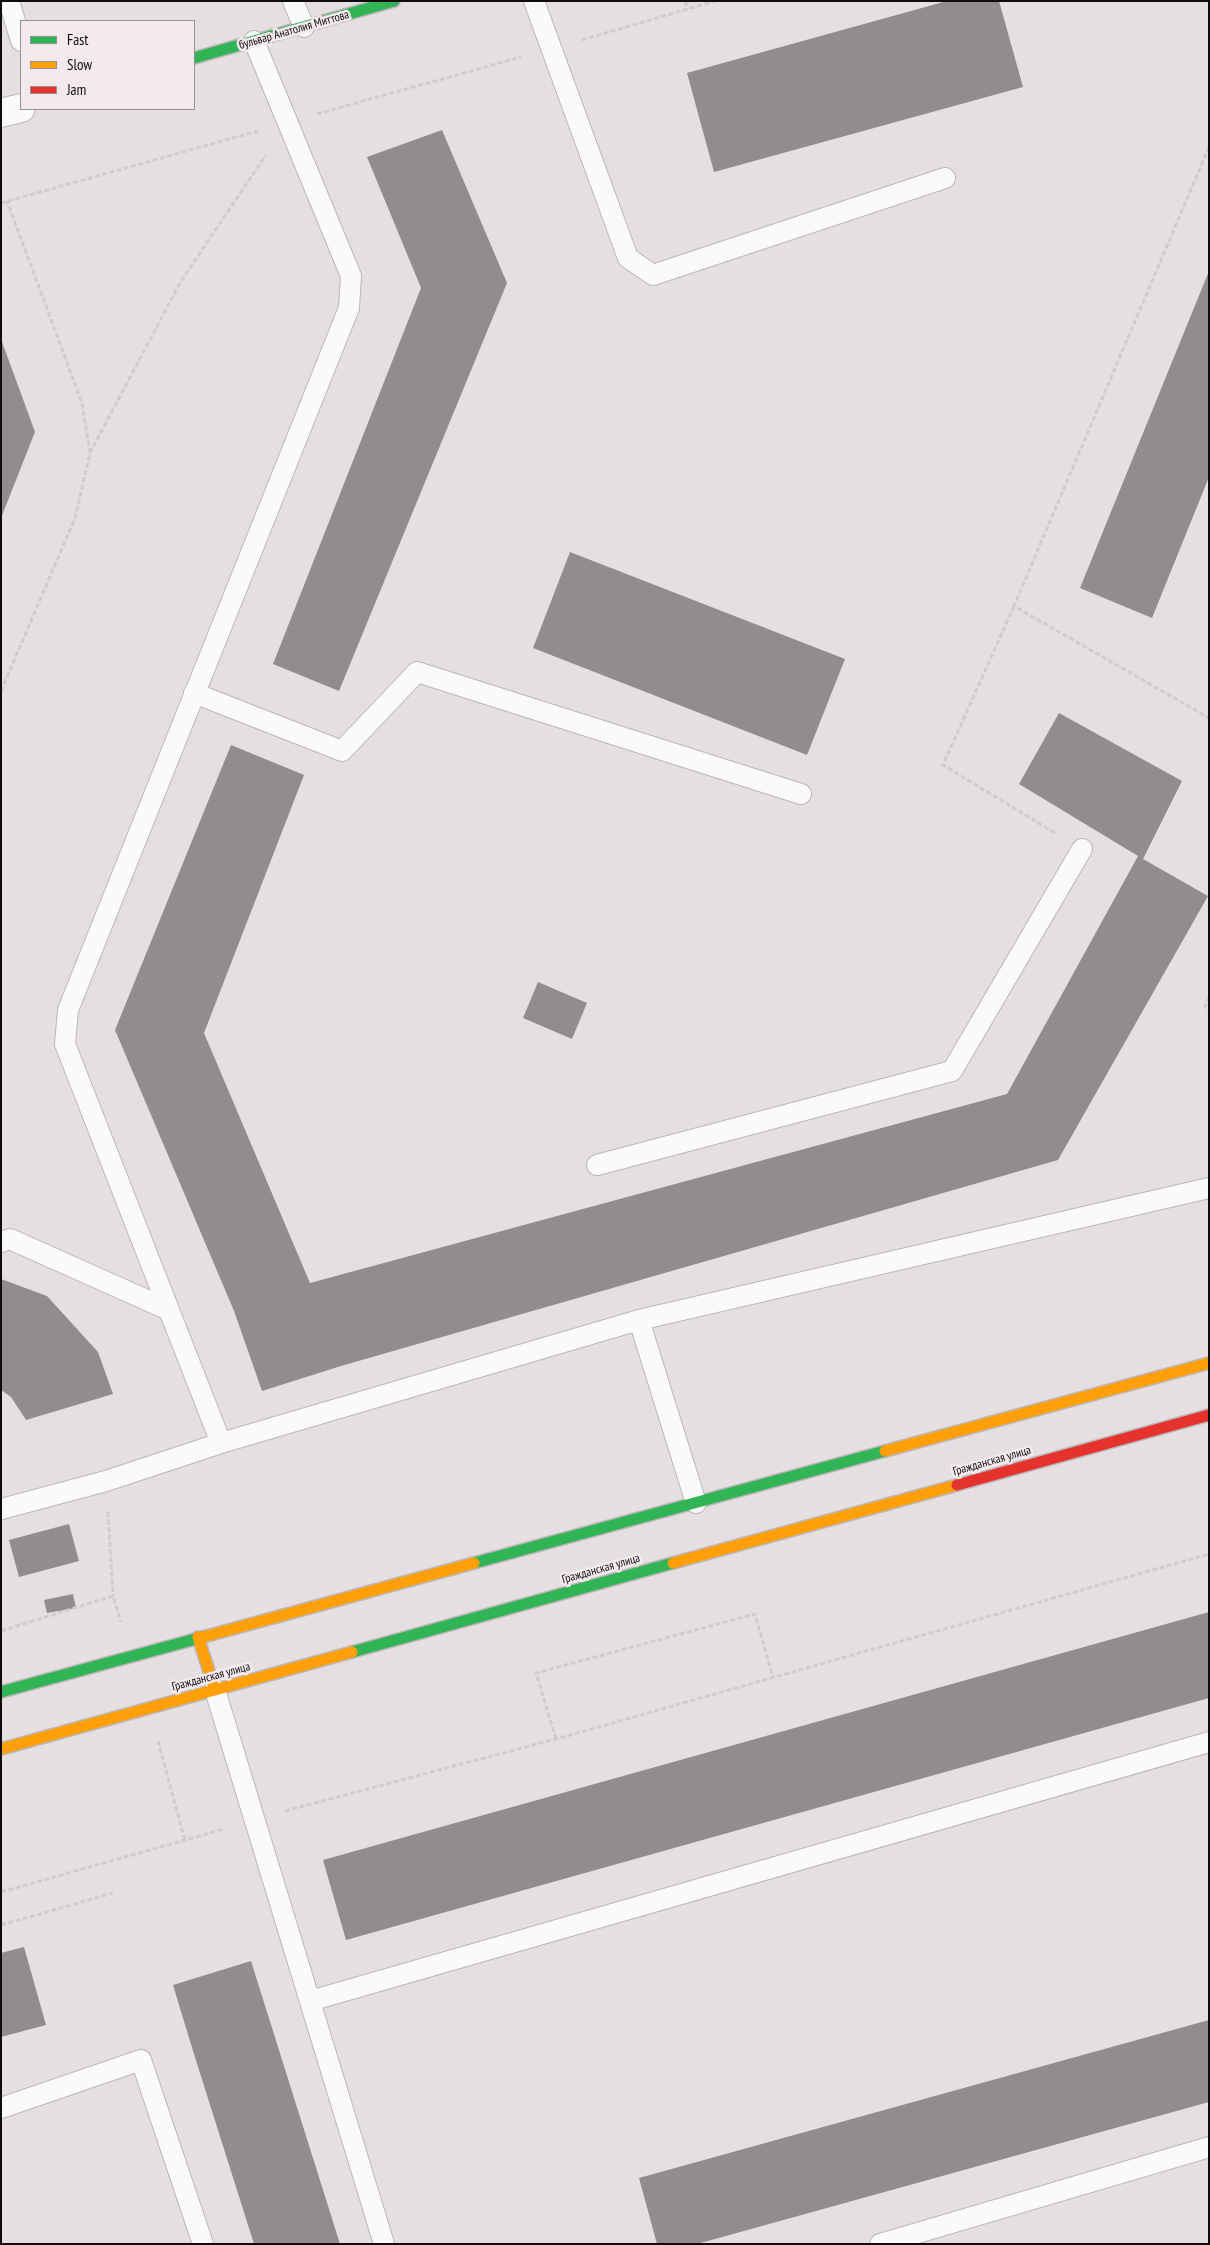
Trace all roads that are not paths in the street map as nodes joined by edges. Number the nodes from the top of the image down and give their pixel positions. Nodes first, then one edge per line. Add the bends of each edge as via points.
1 (9, 1) edge
2 (293, 1) edge
3 (394, 1) edge
4 (534, 1) edge
5 (304, 27) junction
6 (20, 38) edge
7 (254, 41) junction
8 (195, 58) edge
9 (20, 108) edge
10 (1, 113) edge
11 (945, 178) dead end
12 (194, 693) junction
13 (801, 794) dead end
14 (1082, 849) road end
15 (597, 1165) dead end
16 (1209, 1188) edge
17 (1, 1242) edge
18 (169, 1310) junction
19 (639, 1320) junction
20 (1209, 1363) edge
21 (1209, 1414) edge
22 (222, 1443) junction
23 (696, 1503) junction
24 (1, 1509) edge
25 (198, 1637) junction
26 (214, 1690) junction
27 (1, 1692) edge
28 (1209, 1742) edge
29 (1, 1750) edge
30 (310, 2001) junction
31 (1, 2108) edge
32 (1209, 2147) edge
33 (203, 2244) edge
34 (384, 2244) edge
35 (880, 2244) edge

1 - 6 lane
2 - 5 lane
3 - 5 main road, бульвар Анатолия Миттова
4 - 11 lane via 628,258 653,275
5 - 7 main road, бульвар Анатолия Миттова
7 - 8 main road, бульвар Анатолия Миттова
7 - 12 lane via 351,276 350,308
9 - 10 street
12 - 13 lane via 342,751 417,672
12 - 18 lane via 68,1010 65,1044
14 - 15 lane via 952,1071
16 - 19 lane
17 - 18 lane via 10,1239
18 - 22 lane
19 - 22 lane
19 - 23 lane
20 - 23 main road
21 - 26 main road, Гражданская улица
22 - 24 lane via 106,1481
23 - 25 main road
25 - 26 main road
25 - 27 main road
26 - 29 main road, Гражданская улица
26 - 30 lane
28 - 30 lane
30 - 34 lane
31 - 33 lane via 141,2060
32 - 35 lane

